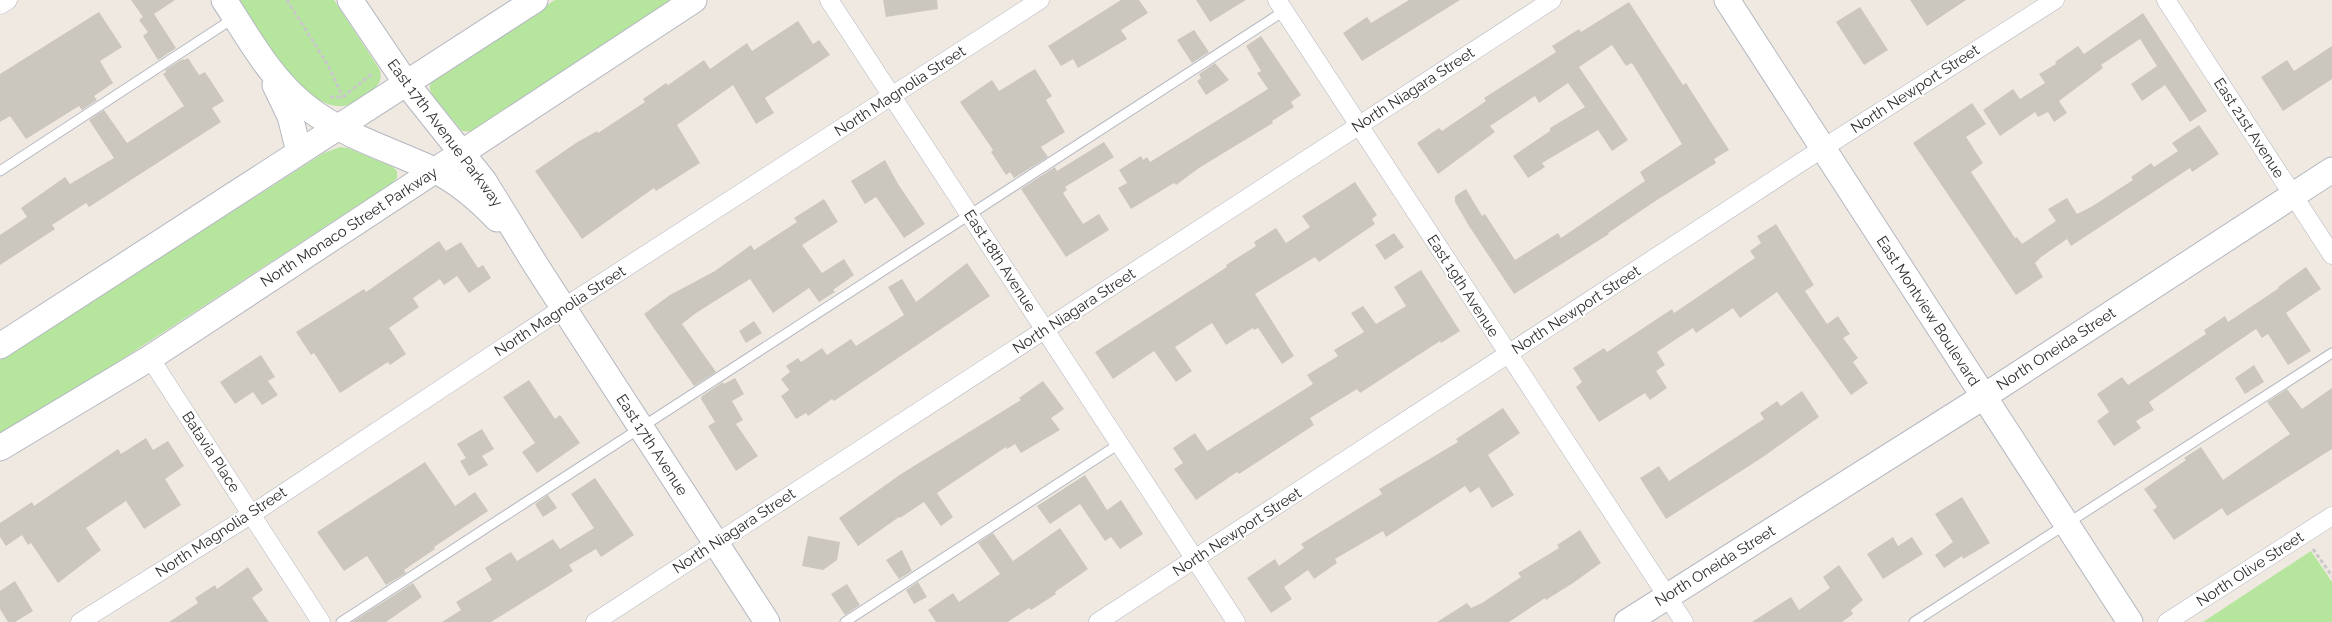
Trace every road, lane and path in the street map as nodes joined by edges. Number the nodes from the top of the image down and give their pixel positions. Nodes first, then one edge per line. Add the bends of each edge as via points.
1 (8, 0) edge
2 (287, 0) edge
3 (350, 0) edge
4 (534, 0) edge
5 (694, 0) edge
6 (829, 0) edge
7 (1040, 0) edge
8 (1552, 0) edge
9 (1727, 0) edge
10 (2054, 0) edge
11 (2166, 0) edge
12 (0, 5) edge
13 (1280, 5) edge
14 (230, 8) edge
15 (259, 54) junction
16 (372, 66) dead end
17 (406, 83) junction
18 (892, 96) junction
19 (324, 97) dead end
20 (343, 97) junction
21 (1358, 126) junction
22 (338, 128) junction
23 (1824, 148) junction
24 (299, 152) junction
25 (463, 152) junction
26 (2332, 170) edge
27 (0, 171) edge
28 (436, 171) junction
29 (2293, 195) junction
30 (970, 215) junction
31 (2332, 255) edge
32 (537, 267) junction
33 (563, 308) junction
34 (1045, 330) junction
35 (0, 346) edge
36 (2332, 353) edge
37 (1508, 355) junction
38 (150, 358) junction
39 (1983, 397) junction
40 (641, 428) junction
41 (1119, 444) junction
42 (0, 448) edge
43 (252, 514) junction
44 (2332, 516) edge
45 (2067, 525) junction
46 (715, 543) junction
47 (2312, 548) dead end
48 (1195, 559) junction
49 (2332, 576) edge
50 (1667, 596) junction
51 (80, 622) edge
52 (321, 622) edge
53 (341, 622) edge
54 (595, 622) edge
55 (767, 622) edge
56 (845, 622) edge
57 (1098, 622) edge
58 (1236, 622) edge
59 (1627, 622) edge
60 (1684, 622) edge
61 (1914, 622) edge
62 (2130, 622) edge
63 (2167, 622) edge

1 - 12 street
2 - 20 path via 328,65
3 - 17 main road, East 17th Avenue Parkway
4 - 17 main road
5 - 25 main road, North Monaco Street Parkway
6 - 18 street, East 18th Avenue
7 - 18 street, North Magnolia Street
8 - 21 street, North Niagara Street
9 - 23 main road, East Montview Boulevard
10 - 23 street, North Newport Street
11 - 29 street, East 21st Avenue
13 - 21 street, East 19th Avenue
13 - 30 lane
14 - 15 main road, East 17th Avenue Parkway
14 - 27 lane
15 - 22 main road, East 17th Avenue Parkway via 299,100
15 - 24 main road via 290,116
16 - 20 path via 374,73
17 - 22 main road
17 - 25 main road, East 17th Avenue Parkway
18 - 30 street, East 18th Avenue
18 - 33 street, North Magnolia Street
19 - 20 path
21 - 34 street, North Niagara Street
21 - 37 street, East 19th Avenue
22 - 24 main road
22 - 28 main road, East 17th Avenue Parkway
23 - 37 street, North Newport Street
23 - 39 main road, East Montview Boulevard
24 - 35 main road
25 - 28 main road, North Monaco Street Parkway
25 - 32 main road, East 17th Avenue Parkway
26 - 29 main road, North Oneida Street
28 - 32 main road, East 17th Avenue Parkway via 482,204
28 - 38 main road, North Monaco Street Parkway
29 - 31 street, East 21st Avenue
29 - 39 main road, North Oneida Street
30 - 34 street, East 18th Avenue
30 - 40 lane
32 - 33 main road, East 17th Avenue
33 - 40 main road, East 17th Avenue
33 - 43 street, North Magnolia Street
34 - 41 street, East 18th Avenue
34 - 46 street, North Niagara Street
36 - 45 lane
37 - 48 street, North Newport Street
37 - 50 street, East 19th Avenue
38 - 42 main road, North Monaco Street Parkway
38 - 43 street, Batavia Place
39 - 45 main road, East Montview Boulevard
39 - 50 main road, North Oneida Street
40 - 46 main road, East 17th Avenue
40 - 53 lane
41 - 48 street, East 18th Avenue
41 - 56 lane
43 - 51 street, North Magnolia Street
43 - 52 street, Batavia Place
44 - 63 street, North Olive Street
45 - 61 lane
45 - 62 main road, East Montview Boulevard
46 - 54 street, North Niagara Street
46 - 55 main road, East 17th Avenue
47 - 49 path
48 - 57 street, North Newport Street
48 - 58 street, East 18th Avenue
50 - 59 main road, North Oneida Street
50 - 60 street, East 19th Avenue

